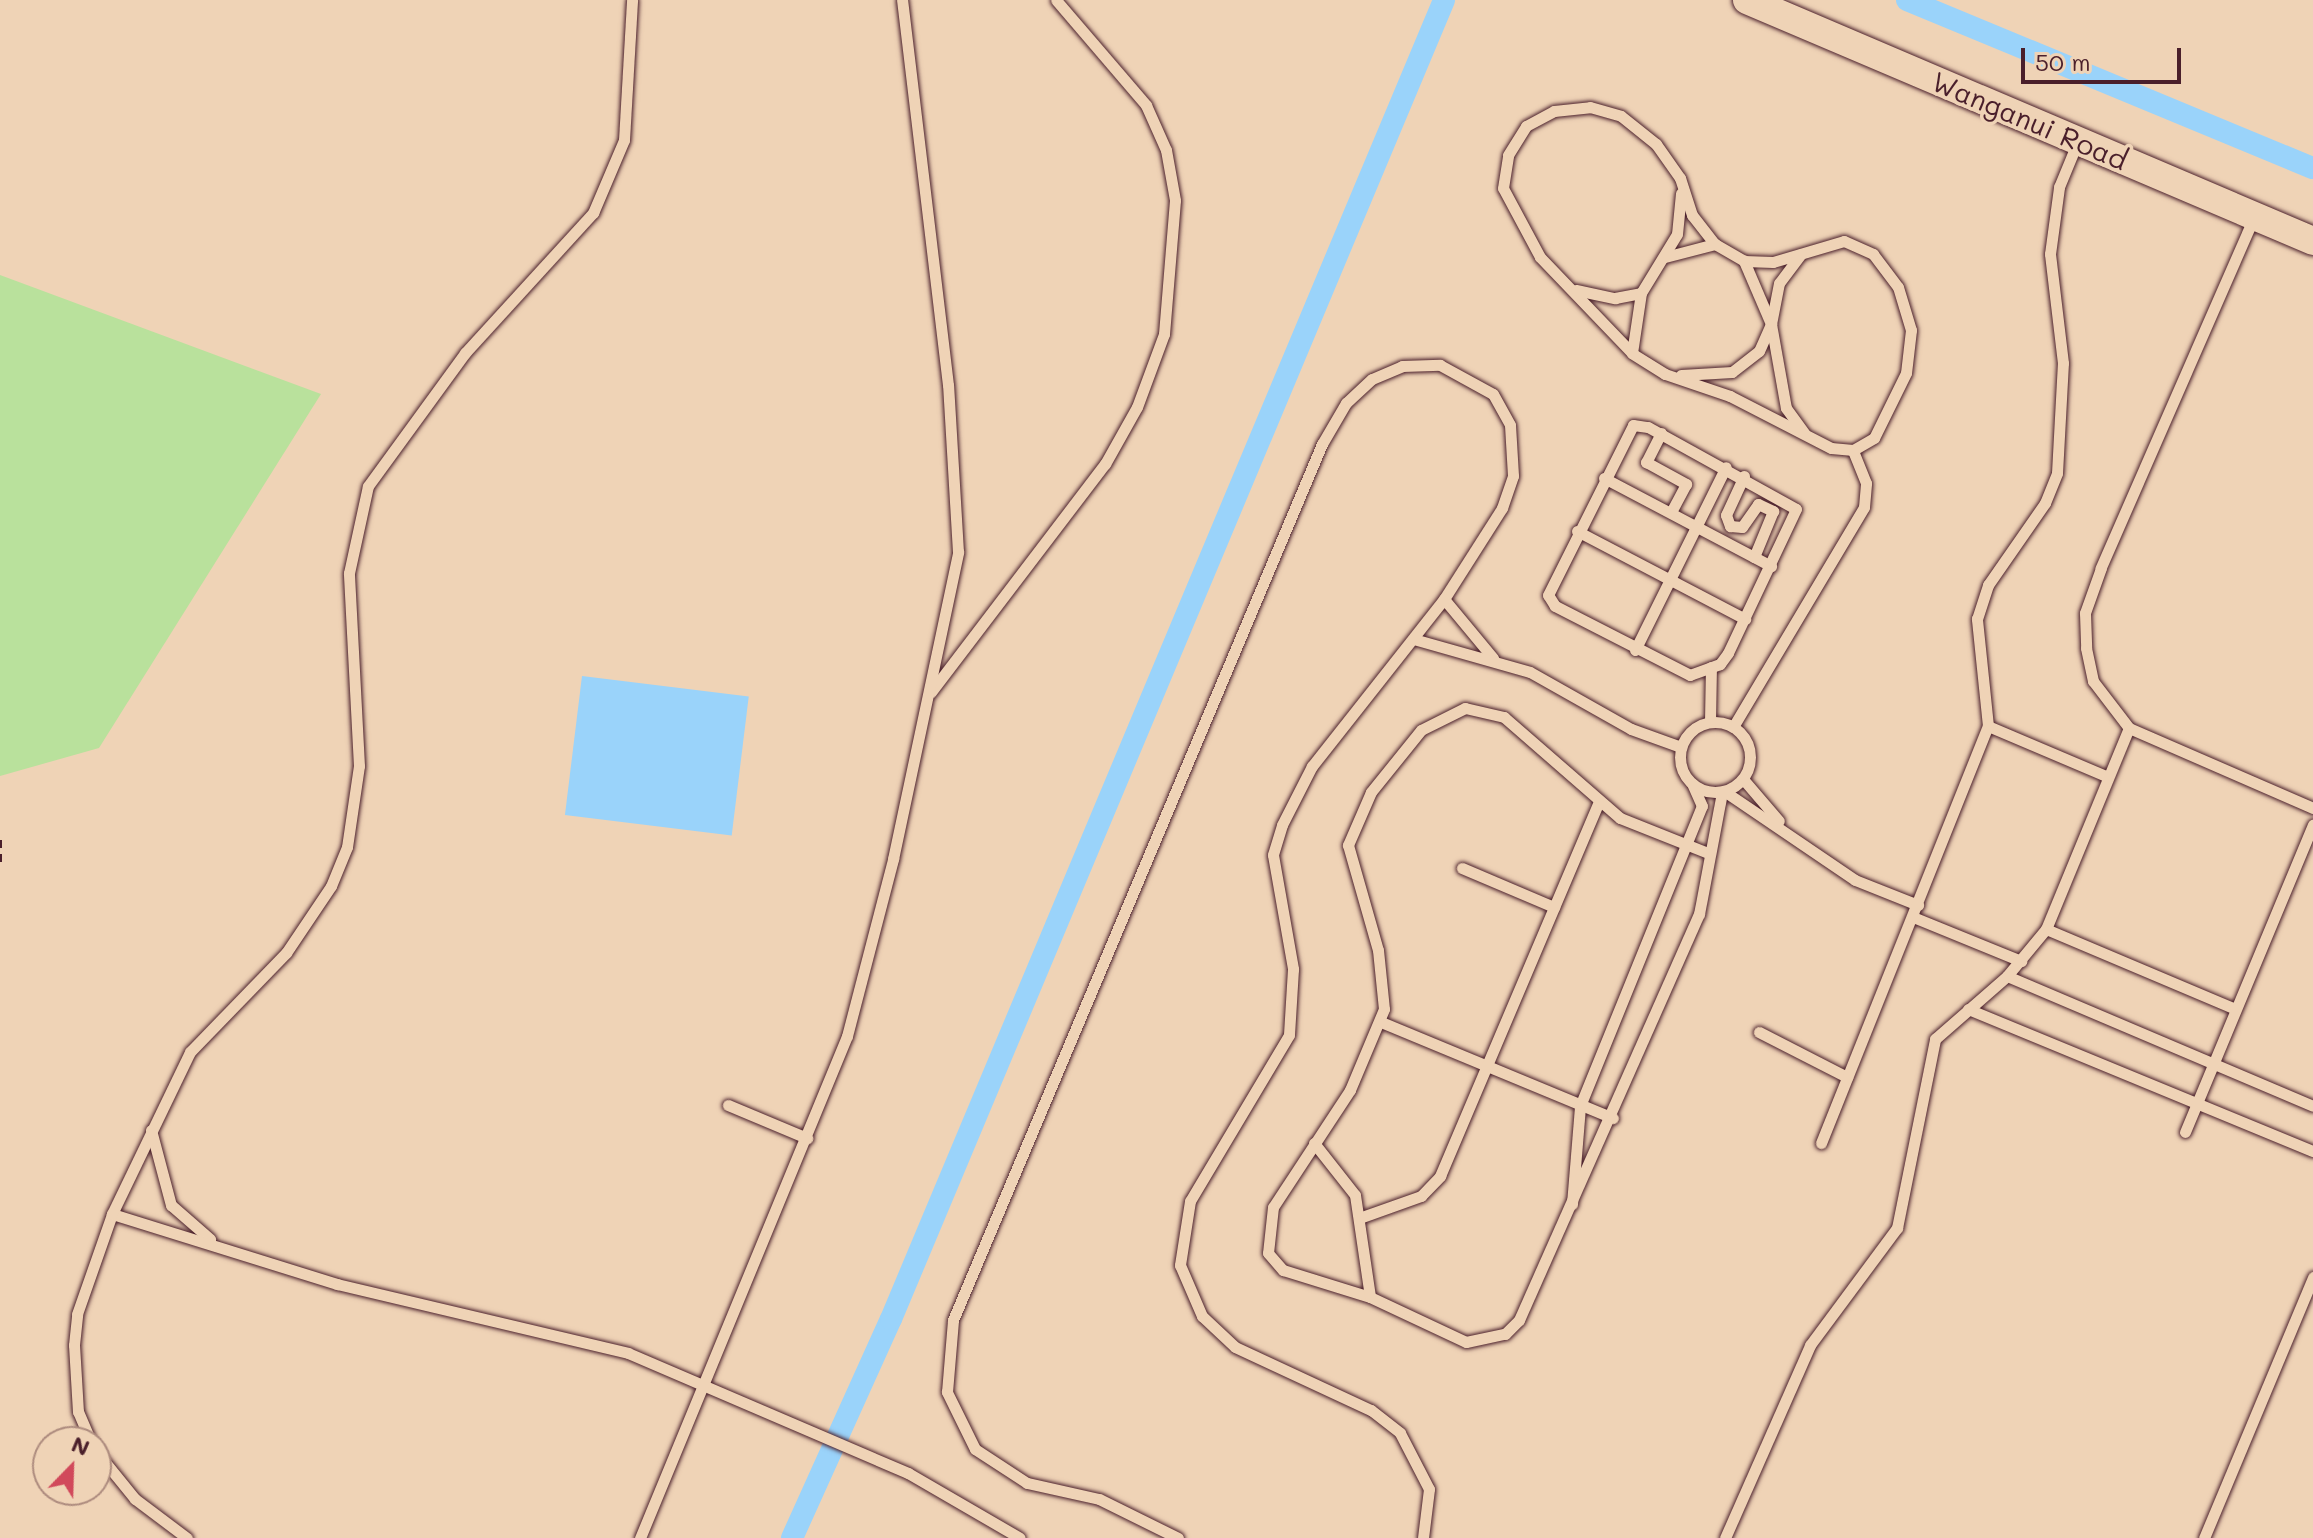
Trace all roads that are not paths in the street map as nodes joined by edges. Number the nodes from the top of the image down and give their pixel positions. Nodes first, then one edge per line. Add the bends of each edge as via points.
1 (632, 0) edge
2 (902, 0) edge
3 (1056, 0) edge
4 (1747, 0) edge
5 (2078, 141) junction
6 (1680, 178) junction
7 (2254, 216) junction
8 (2313, 241) edge
9 (1715, 244) junction
10 (1813, 246) junction
11 (1665, 257) junction
12 (1744, 261) junction
13 (1570, 288) junction
14 (1641, 293) junction
15 (1771, 324) junction
16 (1632, 353) junction
17 (1665, 374) junction
18 (1661, 433) junction
19 (1807, 437) junction
20 (1853, 450) junction
21 (1726, 467) junction
22 (1744, 476) junction
23 (1604, 478) junction
24 (1671, 512) junction
25 (1697, 526) junction
26 (1577, 531) junction
27 (1754, 557) junction
28 (1771, 566) junction
29 (1670, 580) junction
30 (1444, 599) junction
31 (1745, 619) junction
32 (1417, 640) junction
33 (1635, 650) junction
34 (1493, 658) junction
35 (1711, 667) junction
36 (929, 695) junction
37 (1710, 722) junction
38 (1988, 726) junction
39 (1733, 727) junction
40 (2129, 728) junction
41 (1681, 747) junction
42 (2108, 777) junction
43 (1743, 779) junction
44 (1692, 784) junction
45 (1723, 792) junction
46 (1598, 803) junction
47 (2313, 808) edge
48 (2313, 825) edge
49 (1786, 830) junction
50 (1688, 846) junction
51 (1708, 853) junction
52 (1462, 868) dead end
53 (1918, 905) junction
54 (1554, 907) junction
55 (1913, 917) junction
56 (2046, 929) junction
57 (2021, 961) junction
58 (2007, 976) junction
59 (1968, 1009) junction
60 (2235, 1009) junction
61 (1381, 1022) junction
62 (1759, 1032) dead end
63 (2213, 1063) junction
64 (1486, 1067) junction
65 (1847, 1077) junction
66 (2197, 1102) junction
67 (728, 1105) dead end
68 (1580, 1106) junction
69 (2313, 1106) edge
70 (1613, 1118) junction
71 (150, 1125) junction
72 (2185, 1132) dead end
73 (807, 1138) junction
74 (1314, 1143) junction
75 (1821, 1143) dead end
76 (2313, 1151) edge
77 (1572, 1205) junction
78 (112, 1214) junction
79 (1362, 1217) junction
80 (219, 1245) junction
81 (2313, 1277) edge
82 (1370, 1297) junction
83 (704, 1386) junction
84 (85, 1426) edge
85 (112, 1471) edge
86 (187, 1538) edge
87 (640, 1538) edge
88 (1020, 1538) edge
89 (1178, 1538) edge
90 (1423, 1538) edge
91 (1725, 1538) edge
92 (2204, 1538) edge

1 - 71 lane via 624,140 593,213 465,353 368,486 349,573 355,806 331,886 286,953 190,1052
2 - 36 lane via 959,500 958,552
3 - 36 lane via 1146,105 1166,150 1175,227 1164,334 1137,407 1105,464
4 - 5 street, Wanganui Road
5 - 7 street, Wanganui Road
5 - 38 lane via 2059,187 2050,254 2064,432 2045,503 1988,585 1977,619
6 - 9 lane via 1692,215
6 - 11 lane via 1677,234
6 - 13 lane via 1621,116 1566,110 1526,126 1508,155 1503,188 1540,257
7 - 8 street, Wanganui Road
7 - 40 lane via 2085,613 2093,681
9 - 11 lane
9 - 12 lane
10 - 12 lane via 1773,262
10 - 15 lane via 1793,259 1779,283
10 - 20 lane via 1844,241 1873,254 1898,287 1911,330 1891,410 1874,438
11 - 14 lane
12 - 15 lane
13 - 14 lane via 1592,297
13 - 16 lane
14 - 16 lane
15 - 17 lane via 1759,351 1732,372
15 - 19 lane via 1786,408
16 - 17 lane
17 - 19 lane via 1730,396
18 - 21 lane
18 - 23 lane via 1633,425
18 - 24 lane via 1646,462 1686,484
19 - 20 lane
20 - 39 lane via 1866,483 1864,507
21 - 22 lane
21 - 25 lane
22 - 27 lane via 1726,515 1730,526 1742,527 1758,504 1773,511
22 - 28 lane via 1796,509
23 - 24 lane
23 - 26 lane
24 - 25 lane
25 - 27 lane
25 - 29 lane
26 - 29 lane
26 - 33 lane via 1548,587 1549,601
27 - 28 lane
28 - 31 lane
29 - 31 lane
29 - 33 lane
30 - 32 lane
30 - 34 lane
30 - 89 lane via 1502,508 1515,453 1510,425 1493,394 1471,376 1440,365 1402,366 1372,379 1346,403 1322,444 953,1320 947,1392 975,1449 1027,1483 1099,1499
31 - 35 lane via 1723,660
32 - 34 lane
32 - 90 lane via 1312,766 1282,825 1273,855 1293,969 1289,1035 1190,1201 1180,1265 1202,1316 1235,1347 1371,1410 1400,1433 1429,1489
33 - 35 lane via 1682,676
34 - 41 lane via 1631,729
35 - 37 lane
36 - 73 lane via 862,984
37 - 39 lane
37 - 41 lane via 1691,730
38 - 42 lane
38 - 53 lane
39 - 43 lane via 1750,751
40 - 42 lane
40 - 47 lane
41 - 44 lane
42 - 56 lane
43 - 45 lane
43 - 49 lane
44 - 45 lane
44 - 50 lane via 1702,806
45 - 49 lane
45 - 51 lane
46 - 50 lane
46 - 54 lane
46 - 61 lane via 1523,728 1485,709 1465,708 1421,730 1371,792 1348,845 1356,892 1378,950
48 - 60 lane
49 - 53 lane via 1855,880
50 - 51 lane
50 - 68 lane
51 - 70 lane via 1699,914
52 - 54 lane
53 - 55 lane
54 - 64 lane
55 - 57 lane
55 - 65 lane
56 - 57 lane
56 - 60 lane
57 - 58 lane
58 - 59 lane
58 - 63 lane
59 - 66 lane
59 - 91 lane via 1935,1039 1926,1063 1910,1189 1897,1228 1810,1345
60 - 63 lane
61 - 64 lane
61 - 74 lane via 1350,1090
62 - 65 lane
63 - 66 lane
63 - 69 lane
64 - 68 lane
64 - 79 lane via 1440,1176 1421,1196
65 - 75 lane
66 - 72 lane
66 - 76 lane
67 - 73 lane
68 - 70 lane
68 - 77 lane
70 - 77 lane
71 - 78 lane
71 - 80 lane via 151,1152 171,1205
73 - 83 lane
74 - 79 lane via 1338,1167
74 - 82 lane via 1273,1207 1268,1253 1308,1283
77 - 82 lane via 1535,1295 1505,1334 1466,1342
78 - 80 lane
78 - 84 lane via 85,1285 74,1345 76,1400
79 - 82 lane
80 - 83 lane via 337,1284 558,1331
81 - 92 lane
83 - 87 lane
83 - 88 lane via 944,1491
85 - 86 lane via 135,1499

